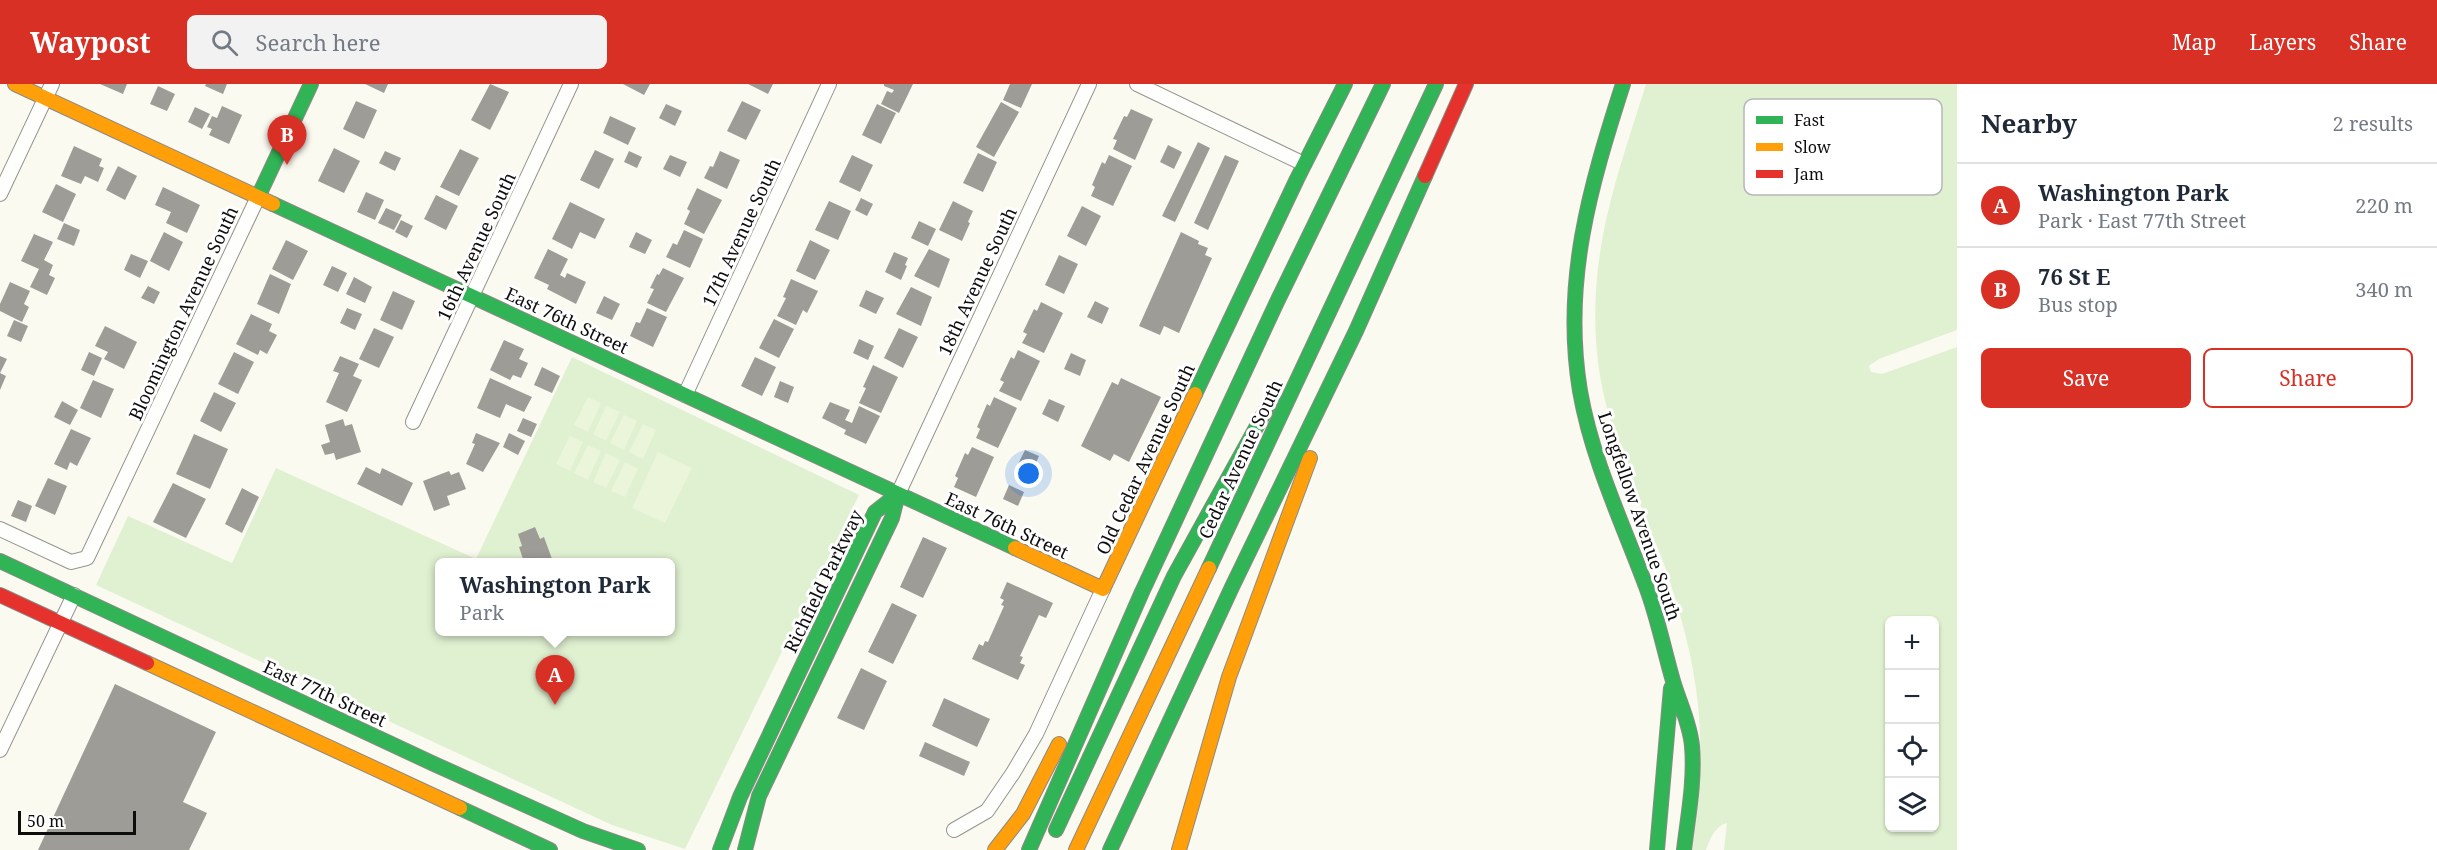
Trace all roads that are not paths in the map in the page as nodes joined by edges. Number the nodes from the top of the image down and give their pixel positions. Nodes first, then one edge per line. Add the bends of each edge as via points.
1 (15, 84) edge
2 (52, 84) edge
3 (311, 84) edge
4 (571, 84) edge
5 (829, 84) edge
6 (1089, 84) edge
7 (1137, 84) edge
8 (1345, 84) edge
9 (1383, 84) edge
10 (1436, 84) edge
11 (1466, 84) edge
12 (1623, 84) edge
13 (45, 98) junction
14 (1304, 164) junction
15 (0, 194) edge
16 (258, 197) junction
17 (1371, 222) junction
18 (472, 296) junction
19 (1356, 331) junction
20 (685, 395) junction
21 (413, 422) dead end
22 (898, 494) junction
23 (0, 529) edge
24 (0, 561) edge
25 (1103, 589) junction
26 (1142, 592) junction
27 (0, 595) edge
28 (74, 595) junction
29 (60, 623) junction
30 (1672, 677) junction
31 (0, 750) edge
32 (954, 831) dead end
33 (1051, 840) dead end
34 (550, 850) edge
35 (638, 850) edge
36 (720, 850) edge
37 (745, 850) edge
38 (995, 850) edge
39 (1029, 850) edge
40 (1076, 850) edge
41 (1110, 850) edge
42 (1179, 850) edge
43 (1657, 850) edge
44 (1684, 850) edge

1 - 13 main road, East 76th Street
2 - 13 street
3 - 16 main road, Bloomington Avenue South
4 - 18 street, 16th Avenue South
5 - 20 street, 17th Avenue South
6 - 22 street, 18th Avenue South
7 - 14 street
8 - 14 main road, Old Cedar Avenue South
9 - 26 main road
10 - 17 main road, Cedar Avenue South
11 - 19 main road
12 - 30 main road, Longfellow Avenue South via 1581,228 1573,291 1576,361 1595,450 1657,616
13 - 15 street
13 - 16 main road, East 76th Street
14 - 25 main road, Old Cedar Avenue South
16 - 18 main road, East 76th Street
16 - 23 street, Bloomington Avenue South via 87,558 71,562
17 - 33 main road via 1174,576
17 - 40 main road, Cedar Avenue South
18 - 20 main road, East 76th Street
18 - 21 street, 16th Avenue South
19 - 41 main road
19 - 42 main road via 1229,677
20 - 22 main road, East 76th Street
22 - 25 main road, East 76th Street
22 - 36 main road, Richfield Parkway via 875,512 740,797
22 - 37 main road, Richfield Parkway via 892,518 759,796
24 - 28 main road, East 77th Street
25 - 32 street, Old Cedar Avenue South via 1036,734 1013,773 987,811
26 - 38 main road via 1122,620 1023,814
26 - 39 main road
27 - 29 main road
28 - 29 street
28 - 35 main road, East 77th Street via 434,764 584,831
29 - 31 street
29 - 34 main road
30 - 43 main road, Longfellow Avenue South
30 - 44 main road, Longfellow Avenue South via 1692,745

